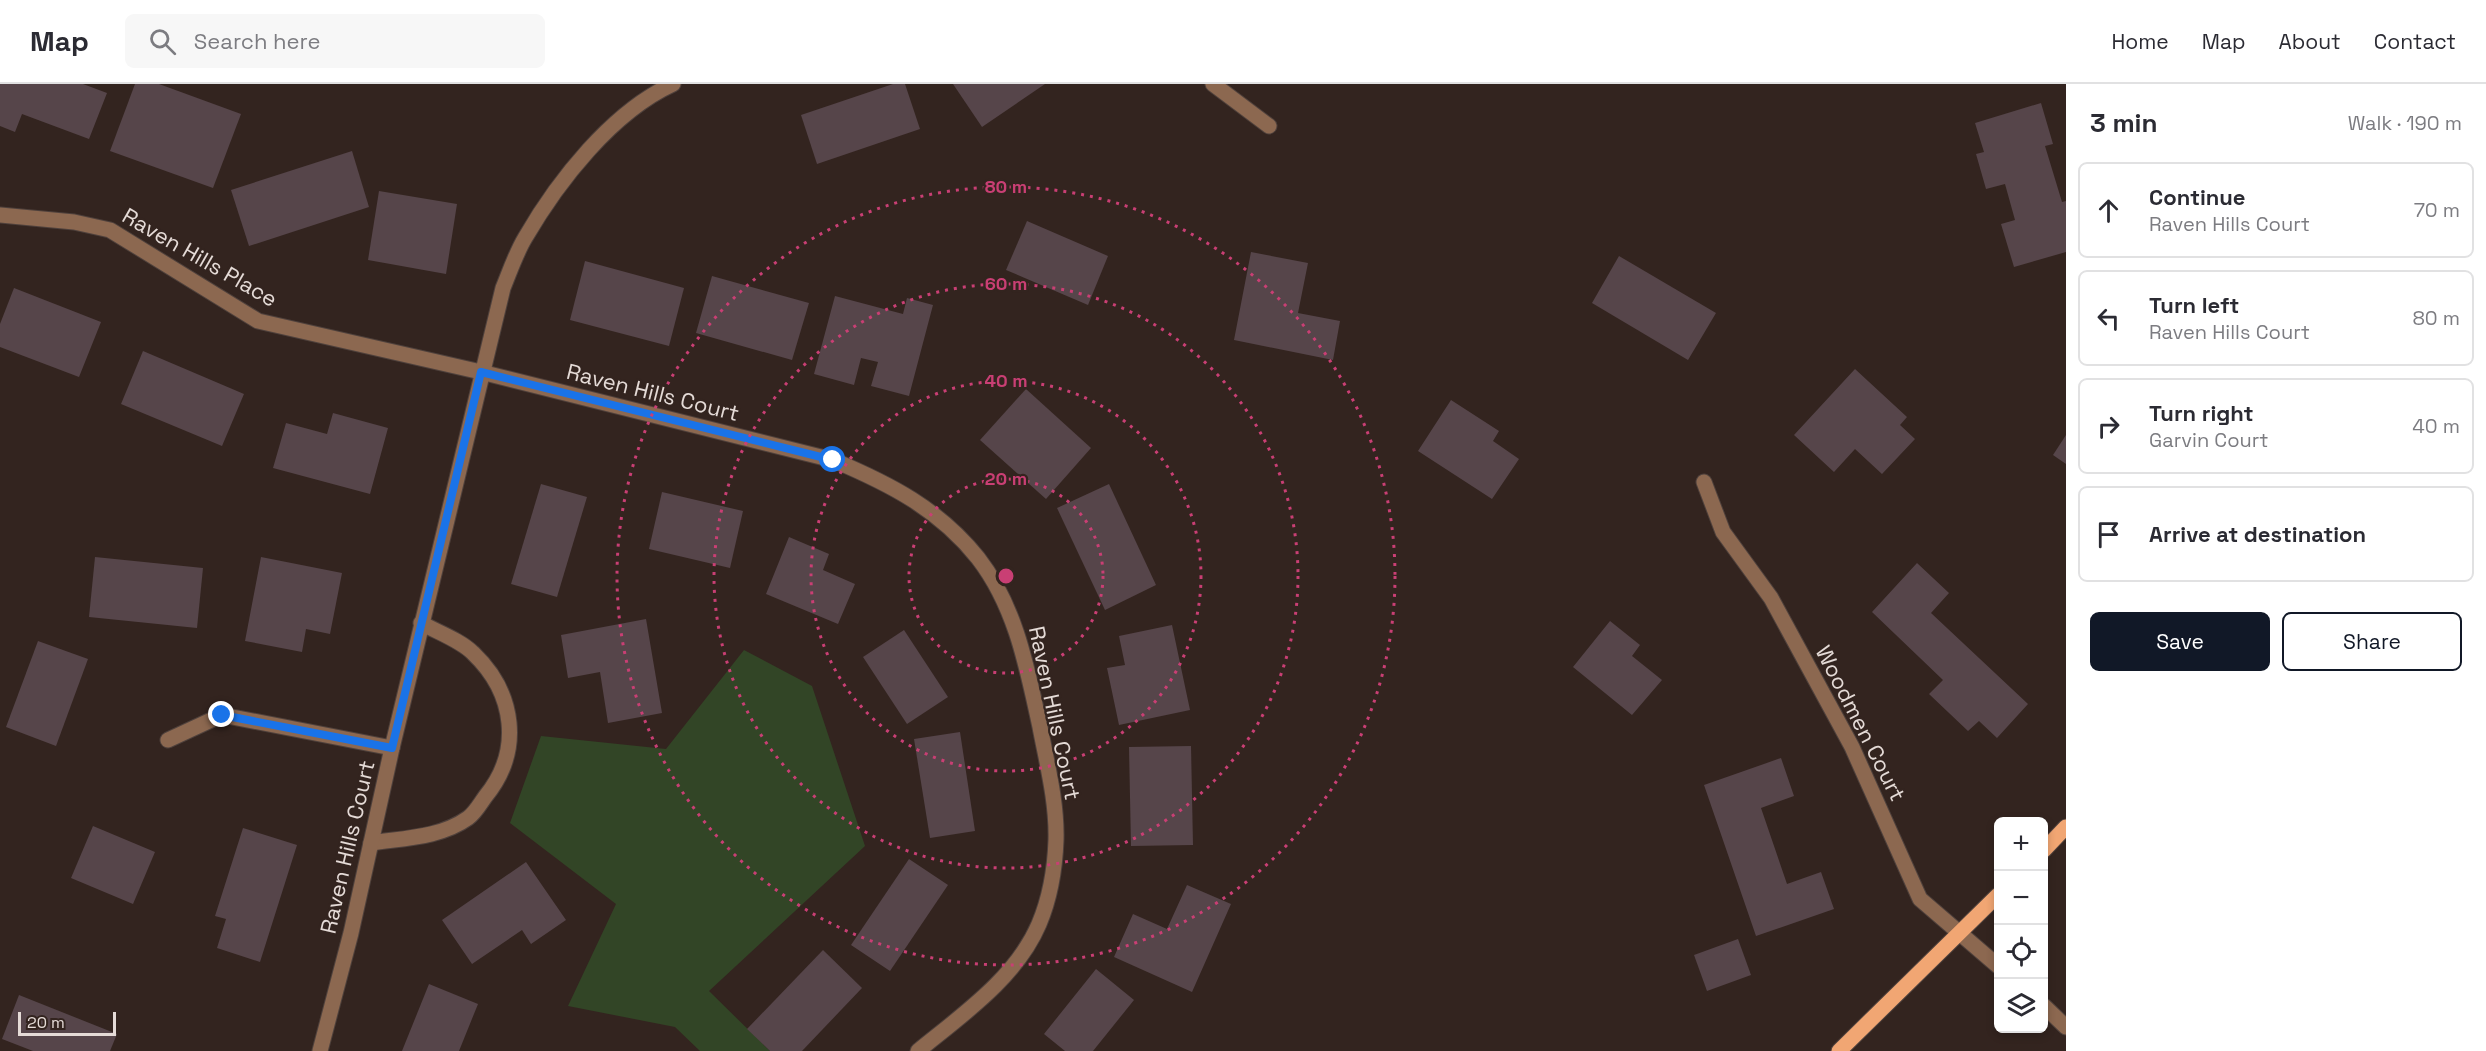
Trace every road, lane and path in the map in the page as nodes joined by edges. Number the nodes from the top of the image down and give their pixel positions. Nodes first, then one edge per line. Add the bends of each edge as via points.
1 (673, 84) edge
2 (1213, 84) edge
3 (1269, 126) dead end
4 (0, 215) edge
5 (481, 372) junction
6 (1704, 482) dead end
7 (421, 623) junction
8 (168, 740) dead end
9 (392, 748) junction
10 (2066, 827) edge
11 (371, 843) junction
12 (2048, 845) edge
13 (1994, 899) edge
14 (1961, 933) junction
15 (1994, 962) edge
16 (2048, 1011) edge
17 (2066, 1027) edge
18 (320, 1051) edge
19 (918, 1051) edge
20 (1839, 1051) edge

1 - 5 street, Raven Hills Court via 627,112 559,186 524,239 503,288
2 - 3 street
4 - 5 street, Raven Hills Place via 74,222 110,230 258,321
5 - 7 street, Raven Hills Court
5 - 19 street, Raven Hills Court via 833,460 886,483 939,517 978,559 1001,596 1022,645 1052,785 1056,839 1052,883 1039,924 1019,959 984,997
6 - 14 street, Woodmen Court via 1723,532 1771,598 1852,747 1920,899
7 - 9 street, Raven Hills Court
7 - 11 street via 472,651 487,669 502,691 511,739 492,789 468,818 436,834
8 - 9 street via 222,715
9 - 11 street, Raven Hills Court
10 - 12 main road
11 - 18 street, Raven Hills Court
13 - 14 main road
14 - 15 street, Woodmen Court
14 - 20 main road
16 - 17 street

